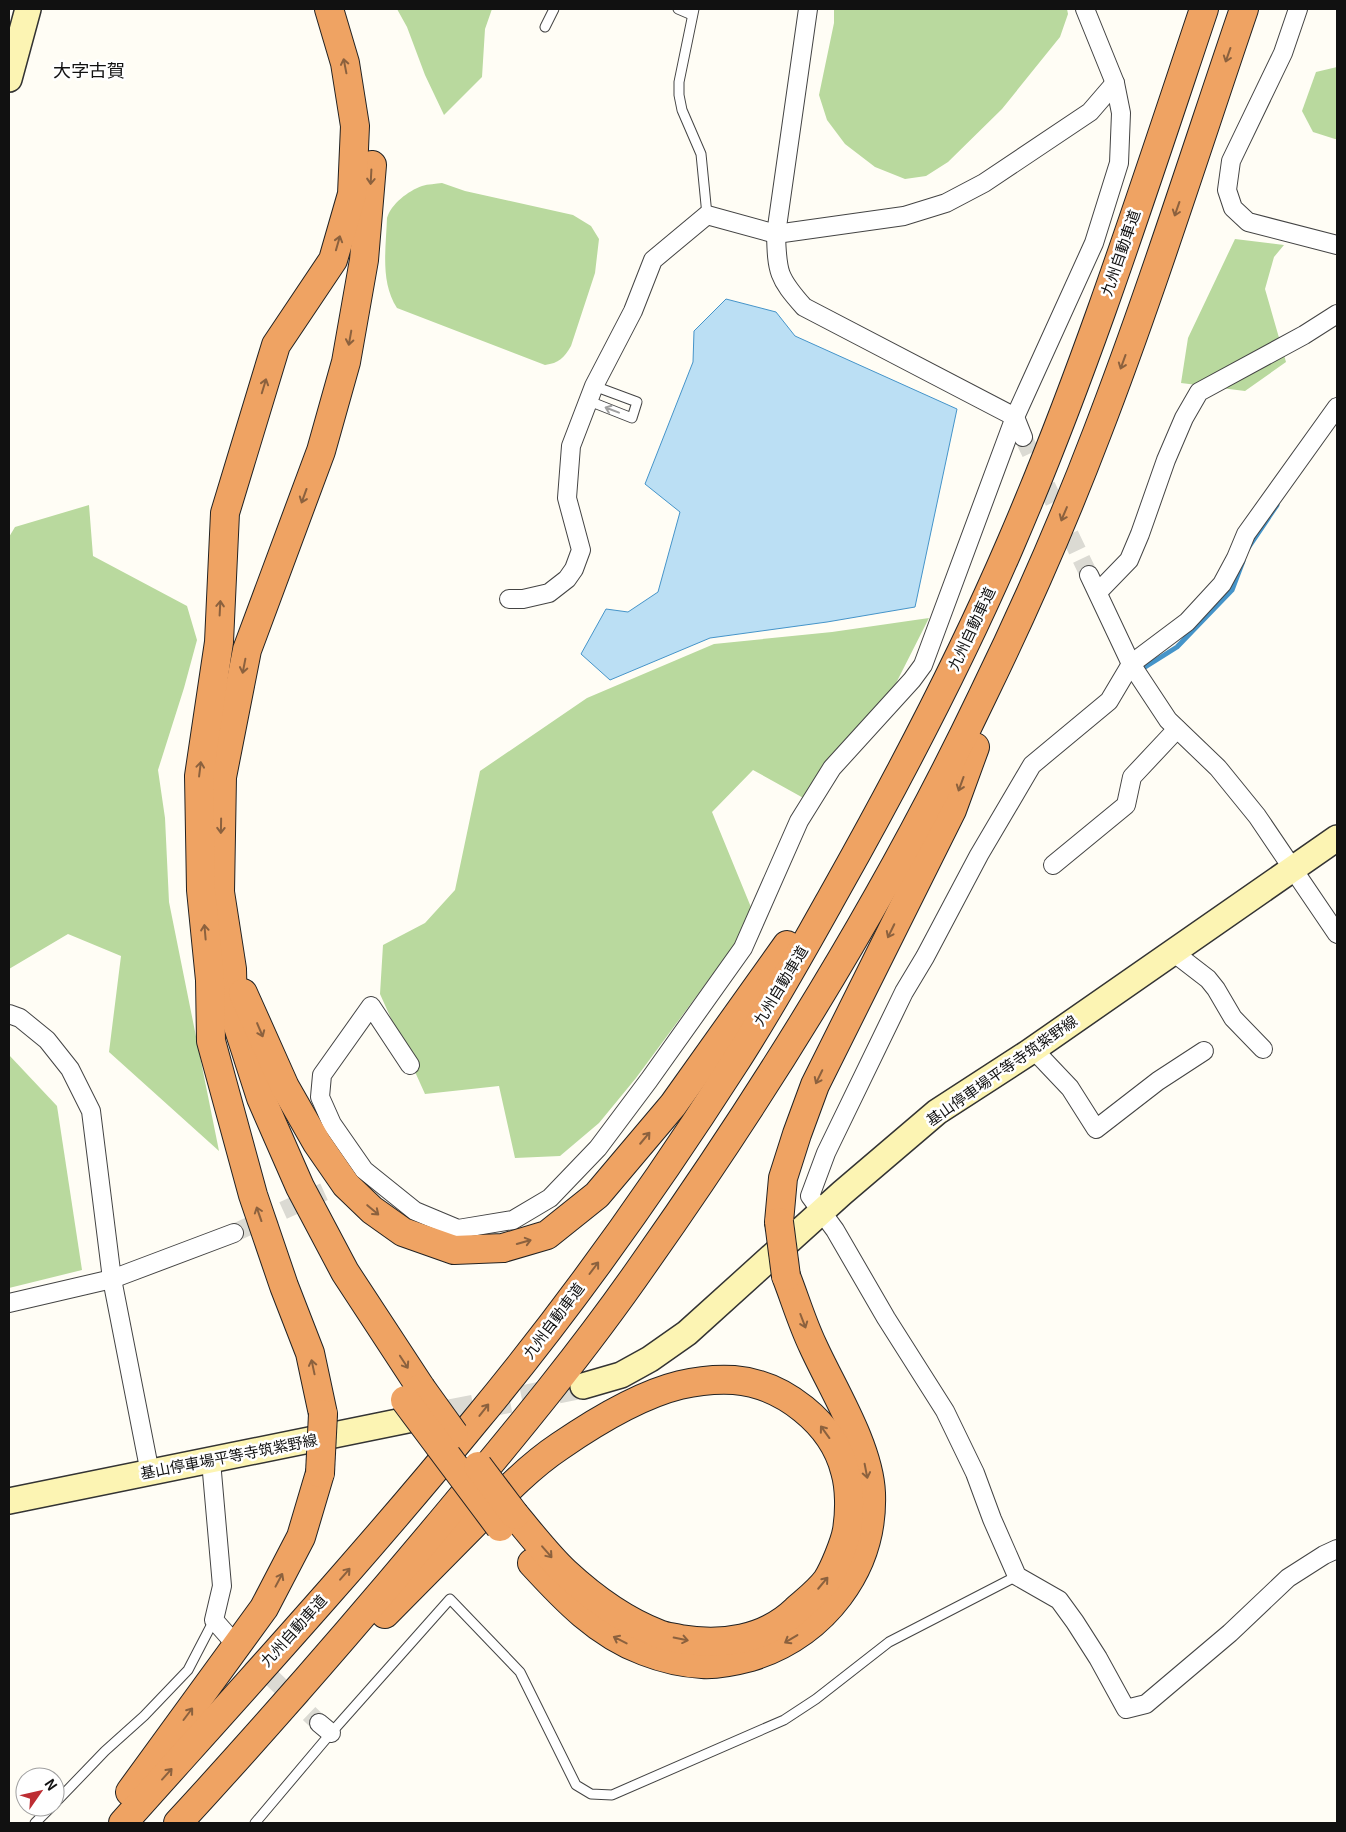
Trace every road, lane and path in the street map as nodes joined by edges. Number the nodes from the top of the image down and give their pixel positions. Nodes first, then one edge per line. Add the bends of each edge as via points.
1 (28, 9) edge
2 (329, 9) edge
3 (347, 9) edge
4 (554, 9) edge
5 (678, 9) edge
6 (808, 9) edge
7 (1085, 9) edge
8 (1204, 9) edge
9 (1244, 9) edge
10 (1298, 9) edge
11 (693, 12) edge
12 (544, 27) dead end
13 (9, 79) edge
14 (1115, 83) junction
15 (707, 215) junction
16 (776, 234) junction
17 (1337, 245) edge
18 (1337, 314) edge
19 (1337, 408) edge
20 (1015, 418) junction
21 (1023, 437) tunnel mouth
22 (1045, 558) junction
23 (1089, 575) tunnel mouth
24 (1098, 592) junction
25 (509, 599) dead end
26 (1131, 664) junction
27 (1177, 729) junction
28 (874, 822) junction
29 (1337, 838) edge
30 (1053, 865) dead end
31 (1293, 869) junction
32 (1337, 934) edge
33 (1172, 952) junction
34 (221, 975) junction
35 (9, 1014) edge
36 (1033, 1049) junction
37 (1263, 1049) dead end
38 (1204, 1051) dead end
39 (410, 1065) dead end
40 (821, 1212) junction
41 (234, 1233) tunnel mouth
42 (112, 1279) junction
43 (9, 1303) edge
44 (583, 1386) tunnel mouth
45 (449, 1412) tunnel mouth
46 (211, 1460) junction
47 (150, 1473) junction
48 (9, 1501) edge
49 (508, 1521) junction
50 (1337, 1549) edge
51 (1017, 1576) junction
52 (214, 1620) junction
53 (229, 1637) tunnel mouth
54 (250, 1745) junction
55 (65, 1793) edge
56 (106, 1823) edge
57 (123, 1823) edge
58 (178, 1823) edge
59 (255, 1823) edge

1 - 13 main road
34 -> 2 highway via 201,890 199,776 219,642 225,513 276,345 332,260 352,194 355,126 345,63
3 -> 34 highway via 362,55 371,114 372,176 364,260 346,362 321,451 247,650 222,776
4 - 12 lane
5 - 11 lane
6 - 16 street
7 - 14 street
8 - 28 highway, 九州自動車道 via 1113,279 1019,525 952,672
9 -> 22 highway via 1143,308
10 - 17 street via 1283,53 1232,161 1227,190 1233,208 1248,222
11 - 15 lane via 679,95 701,154
14 - 16 street via 1090,112 984,183 946,204 904,216
14 - 20 street via 1121,113 1119,163 1094,243
15 - 16 street
15 - 25 street via 653,260 571,446 568,498 581,550 574,569 549,593
16 - 20 street via 776,264 786,287 804,307
18 - 24 street via 1199,392 1166,460 1129,560
19 - 26 street via 1246,534 1222,584 1187,622
20 - 21 street
20 - 39 street via 923,665 832,768 799,820 743,948 598,1148 550,1198 513,1220 458,1229 415,1212 359,1174 320,1097 322,1075 371,1006
22 -> 49 highway, bridge via 952,810 815,1085 783,1178 779,1222 786,1276 812,1344 846,1412 864,1458 871,1492 868,1526 861,1556 850,1582 812,1625 765,1652 738,1660 704,1664 673,1660 643,1651 588,1620 561,1594
22 - 54 highway via 985,693 903,853 838,966 709,1169 641,1268 507,1443
23 - 24 street
24 - 26 street
26 - 27 street
26 - 40 street via 1109,701 1032,765 979,855 904,992 826,1153 810,1196
27 - 30 street via 1132,777 1126,805
27 - 31 street via 1218,768 1257,816
34 -> 28 highway via 317,1143 346,1185 372,1210 403,1232 454,1250 503,1248 547,1235 597,1195 673,1105
57 -> 28 highway, 九州自動車道 via 328,1594 472,1426 543,1336 611,1245 736,1062
29 - 31 main road, 基山停車場平等寺筑紫野線
31 - 32 street
31 - 33 main road, 基山停車場平等寺筑紫野線
33 - 36 main road, 基山停車場平等寺筑紫野線
33 - 37 street via 1208,979 1233,1018
34 - 49 highway, bridge via 261,1098 300,1187 344,1272 413,1394 467,1452
56 -> 34 highway, bridge via 264,1608 301,1537 320,1473 323,1414 310,1352 253,1195 211,1041
35 - 42 street via 20,1018 48,1040 70,1068 91,1111
36 - 38 street via 1070,1088 1096,1129 1158,1081
36 - 40 main road, 基山停車場平等寺筑紫野線 via 937,1112
40 - 44 main road, 基山停車場平等寺筑紫野線 via 687,1333 621,1375
40 - 51 street via 945,1411
41 - 42 street
42 - 43 street
42 - 47 street
45 - 46 main road, 基山停車場平等寺筑紫野線
46 - 47 main road, 基山停車場平等寺筑紫野線
46 - 52 street via 222,1586
47 - 48 main road, 基山停車場平等寺筑紫野線
49 -> 54 highway via 598,1600 631,1621 662,1635 695,1642 726,1642 754,1636 784,1621 826,1580 847,1532 849,1505 845,1471 834,1445 818,1422 780,1394 734,1380 680,1385 642,1398 559,1446 523,1475 348,1653
50 - 51 street via 1288,1578 1230,1633 1146,1704 1126,1709 1098,1658 1059,1600
51 - 59 lane via 889,1642 784,1720 612,1795 590,1794 576,1785 520,1672 450,1599 325,1728
52 - 53 street
52 - 55 lane via 188,1670
54 - 58 highway

